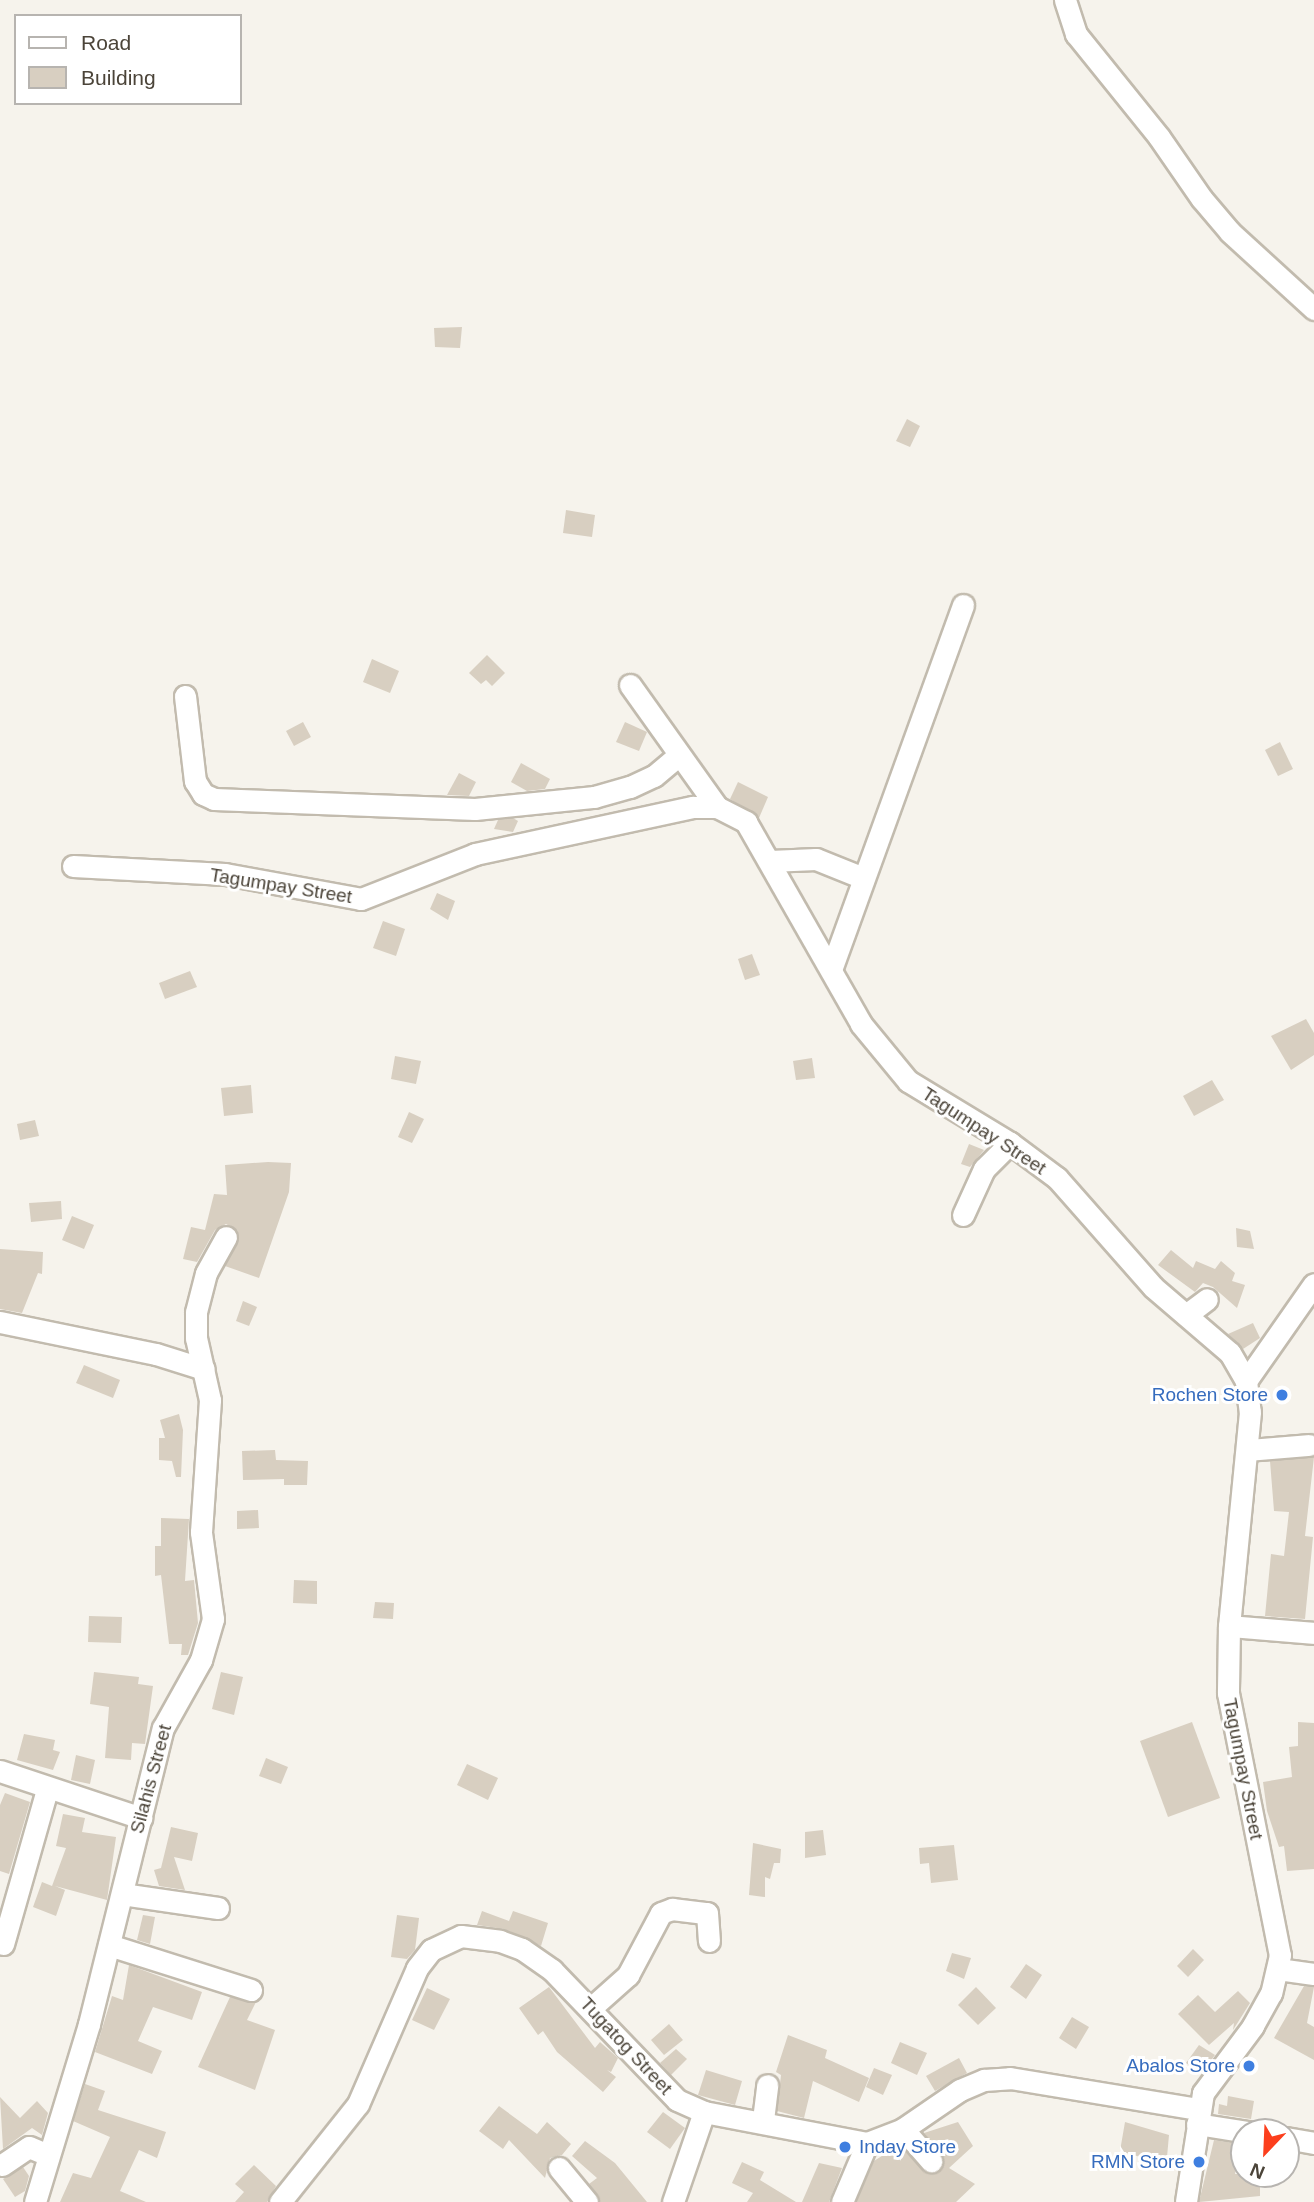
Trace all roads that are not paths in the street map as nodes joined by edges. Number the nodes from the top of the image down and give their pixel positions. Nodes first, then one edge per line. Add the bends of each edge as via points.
1 (1065, 0) edge
2 (1314, 309) edge
3 (963, 605) dead end
4 (630, 685) dead end
5 (185, 696) dead end
6 (679, 755) junction
7 (717, 807) junction
8 (770, 861) junction
9 (73, 866) dead end
10 (863, 878) junction
11 (832, 967) junction
12 (1010, 1143) junction
13 (963, 1214) dead end
14 (226, 1237) dead end
15 (1314, 1284) edge
16 (1207, 1299) dead end
17 (1186, 1315) junction
18 (0, 1322) edge
19 (204, 1369) junction
20 (1246, 1381) junction
21 (1309, 1445) dead end
22 (1248, 1450) junction
23 (1229, 1626) junction
24 (1314, 1633) edge
25 (0, 1771) edge
26 (47, 1790) junction
27 (141, 1818) junction
28 (121, 1894) junction
29 (218, 1909) dead end
30 (709, 1941) dead end
31 (3, 1944) dead end
32 (109, 1945) junction
33 (1278, 1969) junction
34 (1314, 1975) edge
35 (251, 1990) dead end
36 (591, 2008) junction
37 (767, 2085) dead end
38 (704, 2112) junction
39 (1198, 2117) junction
40 (763, 2120) junction
41 (1230, 2127) edge
42 (903, 2129) junction
43 (867, 2143) junction
44 (48, 2155) junction
45 (932, 2161) dead end
46 (2, 2165) dead end
47 (559, 2168) dead end
48 (35, 2202) edge
49 (280, 2202) edge
50 (587, 2202) edge
51 (673, 2202) edge
52 (842, 2202) edge
53 (1186, 2202) edge

1 - 2 street via 1076,34 1202,199 1230,232
3 - 10 street
4 - 6 street
5 - 6 street via 195,781 203,794 214,799 475,809 594,797 653,776
6 - 7 street
7 - 8 street, Tagumpay Street via 746,822
7 - 9 street, Tagumpay Street via 694,807 475,854 405,886 361,899 225,874
8 - 10 street via 816,859
8 - 11 street, Tagumpay Street
10 - 11 street
11 - 12 street, Tagumpay Street via 861,1024 908,1081
12 - 13 street via 984,1169
12 - 17 street, Tagumpay Street via 1057,1178 1124,1257
14 - 19 street, Silahis Street via 206,1273 196,1312 196,1338
15 - 20 street
16 - 17 street
17 - 20 street, Tagumpay Street via 1230,1353
18 - 19 street via 156,1354
19 - 27 street, Silahis Street via 210,1425 201,1532 213,1619 201,1660 163,1728
20 - 22 street, Tagumpay Street
21 - 22 street
22 - 23 street, Tagumpay Street
23 - 24 street
23 - 33 street, Tagumpay Street via 1232,1720 1277,1936
25 - 26 street
26 - 27 street
26 - 31 street
27 - 28 street, Silahis Street
28 - 29 street
28 - 32 street, Silahis Street
30 - 36 street via 707,1913 671,1909 661,1913 628,1975
32 - 35 street
32 - 44 street, Silahis Street
33 - 34 street
33 - 39 street, Tagumpay Street via 1253,2026 1214,2076
36 - 38 street, Tugatog Street via 677,2100
36 - 49 street, Tugatog Street via 523,1949 481,1937 444,1941 417,1968 358,2104
37 - 40 street
38 - 40 street, Tugatog Street
38 - 51 street
39 - 41 street
39 - 42 street via 1010,2078 984,2080 960,2090
39 - 53 street, Tagumpay Street
40 - 43 street, Tugatog Street
42 - 43 street
42 - 45 street
43 - 52 street
44 - 46 street via 29,2147
44 - 48 street, Silahis Street
47 - 50 street

